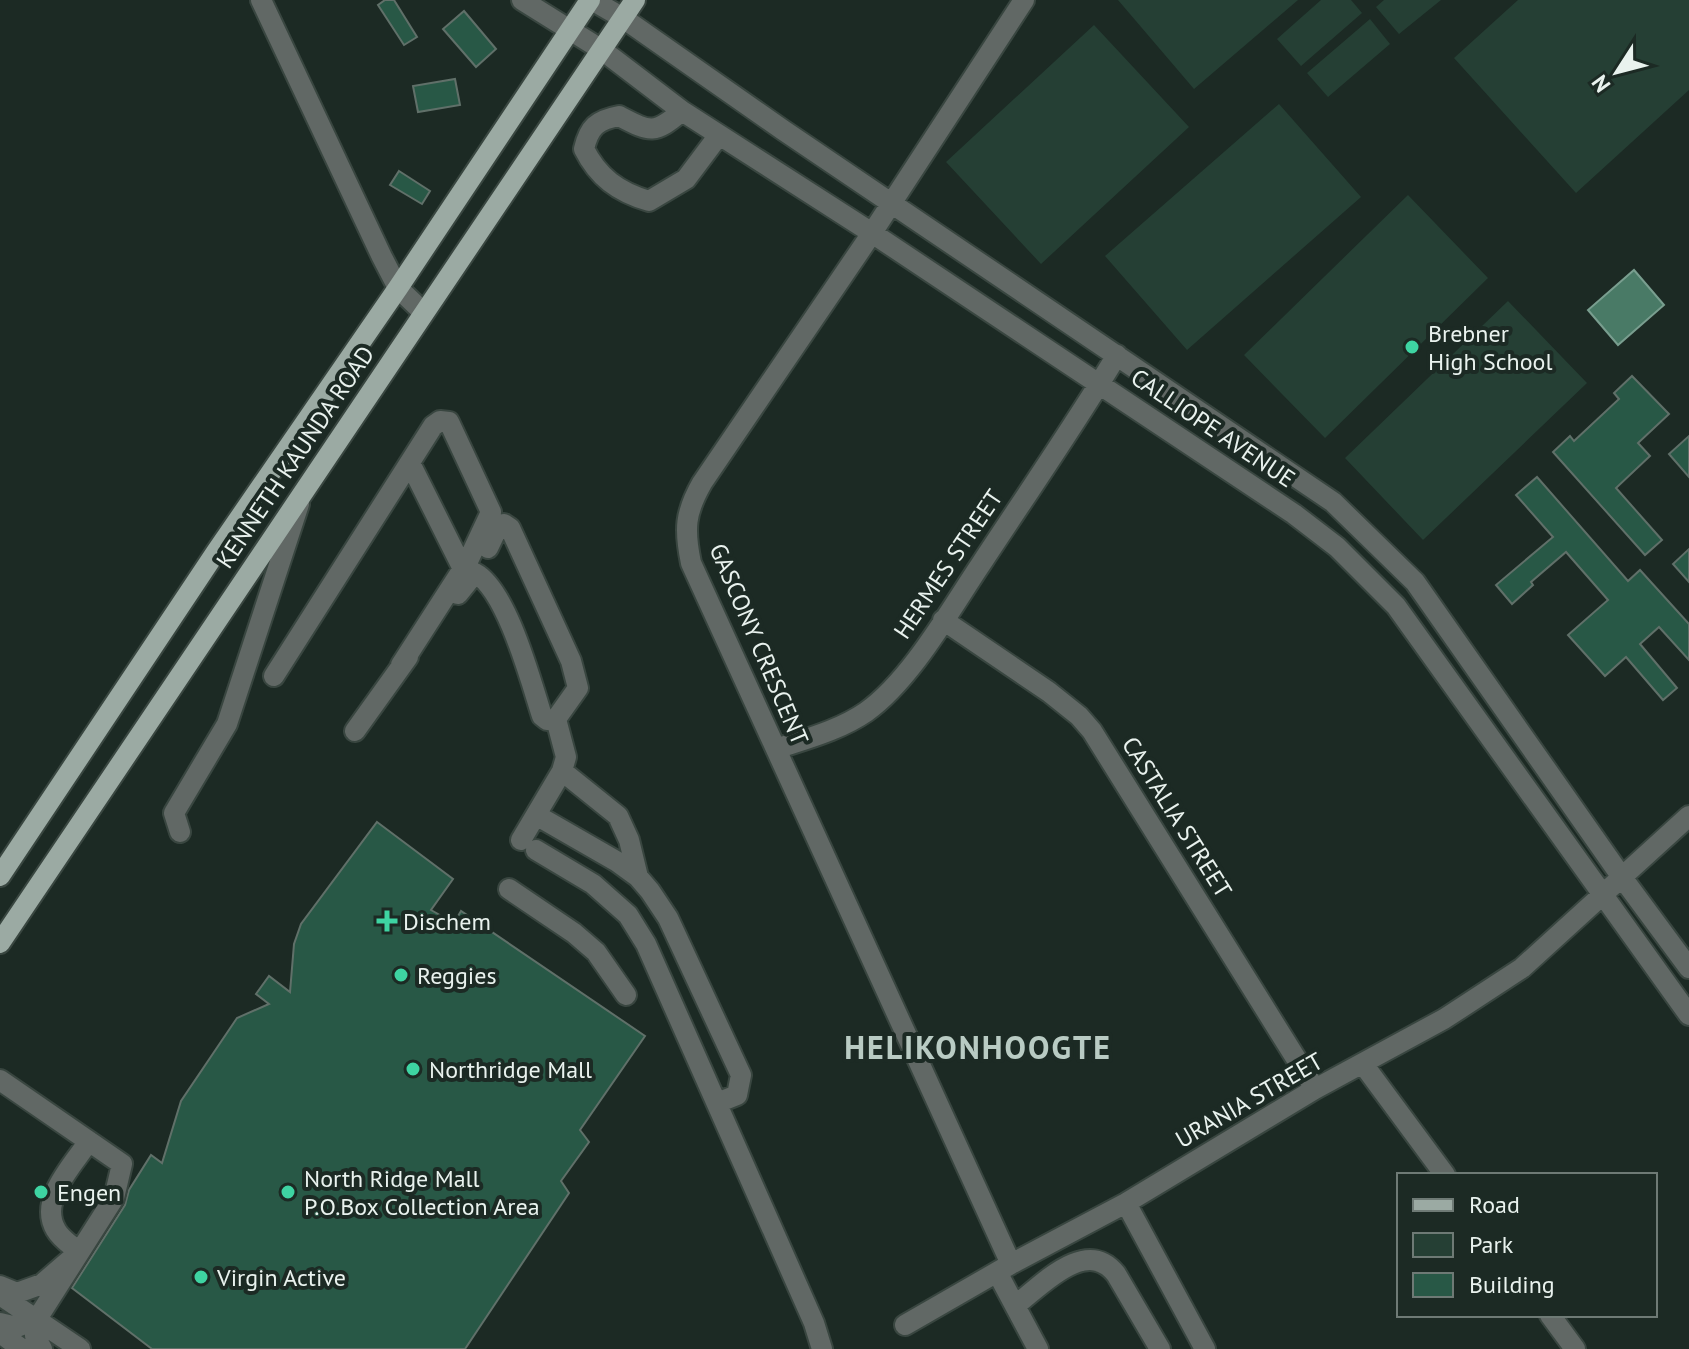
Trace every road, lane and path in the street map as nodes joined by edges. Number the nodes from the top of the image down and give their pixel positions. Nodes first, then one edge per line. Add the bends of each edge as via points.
1 (261, 0) edge
2 (522, 0) edge
3 (591, 0) edge
4 (635, 0) edge
5 (1024, 0) edge
6 (623, 18) junction
7 (569, 31) junction
8 (602, 50) junction
9 (682, 111) junction
10 (719, 135) junction
11 (890, 203) junction
12 (872, 233) junction
13 (398, 288) junction
14 (423, 312) junction
15 (1117, 355) junction
16 (1100, 383) junction
17 (410, 463) junction
18 (302, 493) junction
19 (470, 569) junction
20 (943, 620) junction
21 (274, 676) dead end
22 (556, 719) junction
23 (355, 731) dead end
24 (776, 749) junction
25 (562, 771) junction
26 (536, 815) junction
27 (1689, 816) edge
28 (180, 832) dead end
29 (0, 876) edge
30 (1621, 876) junction
31 (638, 877) junction
32 (509, 889) dead end
33 (1601, 895) junction
34 (0, 943) edge
35 (1689, 968) edge
36 (626, 995) dead end
37 (1689, 1015) edge
38 (1363, 1064) junction
39 (0, 1080) edge
40 (1315, 1089) junction
41 (717, 1103) junction
42 (89, 1141) junction
43 (1444, 1173) edge
44 (1126, 1203) junction
45 (79, 1252) junction
46 (1004, 1268) junction
47 (0, 1286) edge
48 (0, 1295) edge
49 (1016, 1305) junction
50 (1551, 1317) edge
51 (37, 1319) junction
52 (0, 1323) edge
53 (905, 1325) dead end
54 (0, 1333) edge
55 (22, 1349) edge
56 (42, 1349) edge
57 (80, 1349) edge
58 (822, 1349) edge
59 (1038, 1349) edge
60 (1160, 1349) edge
61 (1205, 1349) edge
62 (1575, 1349) edge

1 - 13 street
2 - 7 street, CALLIOPE AVENUE
3 - 6 street, CALLIOPE AVENUE
3 - 7 main road, KENNETH KAUNDA ROAD
4 - 6 main road, KENNETH KAUNDA ROAD
5 - 11 street, GASCONY CRESCENT
6 - 8 main road, KENNETH KAUNDA ROAD
6 - 11 street, CALLIOPE AVENUE
7 - 8 street, CALLIOPE AVENUE
7 - 13 main road, KENNETH KAUNDA ROAD
8 - 9 street, CALLIOPE AVENUE
8 - 14 main road, KENNETH KAUNDA ROAD
9 - 10 street, CALLIOPE AVENUE
9 - 10 street via 663,127 647,130 619,116 601,119 588,131 584,149 613,186 649,201 686,179
10 - 12 street, CALLIOPE AVENUE
11 - 12 street, GASCONY CRESCENT
11 - 15 street, CALLIOPE AVENUE
12 - 16 street, CALLIOPE AVENUE
12 - 24 street, GASCONY CRESCENT via 702,483 687,517 691,563
13 - 14 street
13 - 29 main road, KENNETH KAUNDA ROAD
14 - 18 main road, KENNETH KAUNDA ROAD
15 - 16 street, HERMES STREET
15 - 30 street, CALLIOPE AVENUE via 1333,502 1415,582
16 - 20 street, HERMES STREET
16 - 33 street, CALLIOPE AVENUE via 1294,514 1373,580
17 - 19 street via 461,565
17 - 19 street via 433,426 449,422 491,512
17 - 21 street
18 - 28 street via 227,724 174,813
18 - 34 main road, KENNETH KAUNDA ROAD
19 - 22 street via 492,591 516,635 542,716
19 - 22 street via 498,527 510,528 577,677 578,688
19 - 23 street
20 - 24 street, HERMES STREET via 904,675 864,713
20 - 40 street, CASTALIA STREET via 1049,692 1092,731
22 - 25 street via 566,757
24 - 46 street, GASCONY CRESCENT
25 - 26 street
25 - 31 street via 618,816
26 - 31 street
26 - 41 street via 528,845 593,884 628,915
27 - 30 street, URANIA STREET
30 - 33 street, URANIA STREET
30 - 35 street, CALLIOPE AVENUE
31 - 41 street via 668,918 741,1075 737,1095
32 - 36 street via 596,952
33 - 37 street, CALLIOPE AVENUE
33 - 38 street, URANIA STREET via 1522,968
38 - 40 street, URANIA STREET
38 - 43 street
39 - 42 street
40 - 44 street, URANIA STREET
41 - 58 street
42 - 45 street via 56,1190 51,1211 58,1234
42 - 45 street via 122,1164 114,1198
44 - 46 street, URANIA STREET
44 - 61 street
45 - 47 street via 42,1284 17,1293
45 - 51 street
46 - 49 street, GASCONY CRESCENT
46 - 53 street, URANIA STREET
48 - 51 street
49 - 59 street, GASCONY CRESCENT
49 - 60 street via 1070,1263 1090,1260 1116,1274
50 - 62 street
51 - 52 street via 17,1327
51 - 56 street via 35,1336
51 - 57 street
54 - 55 street

